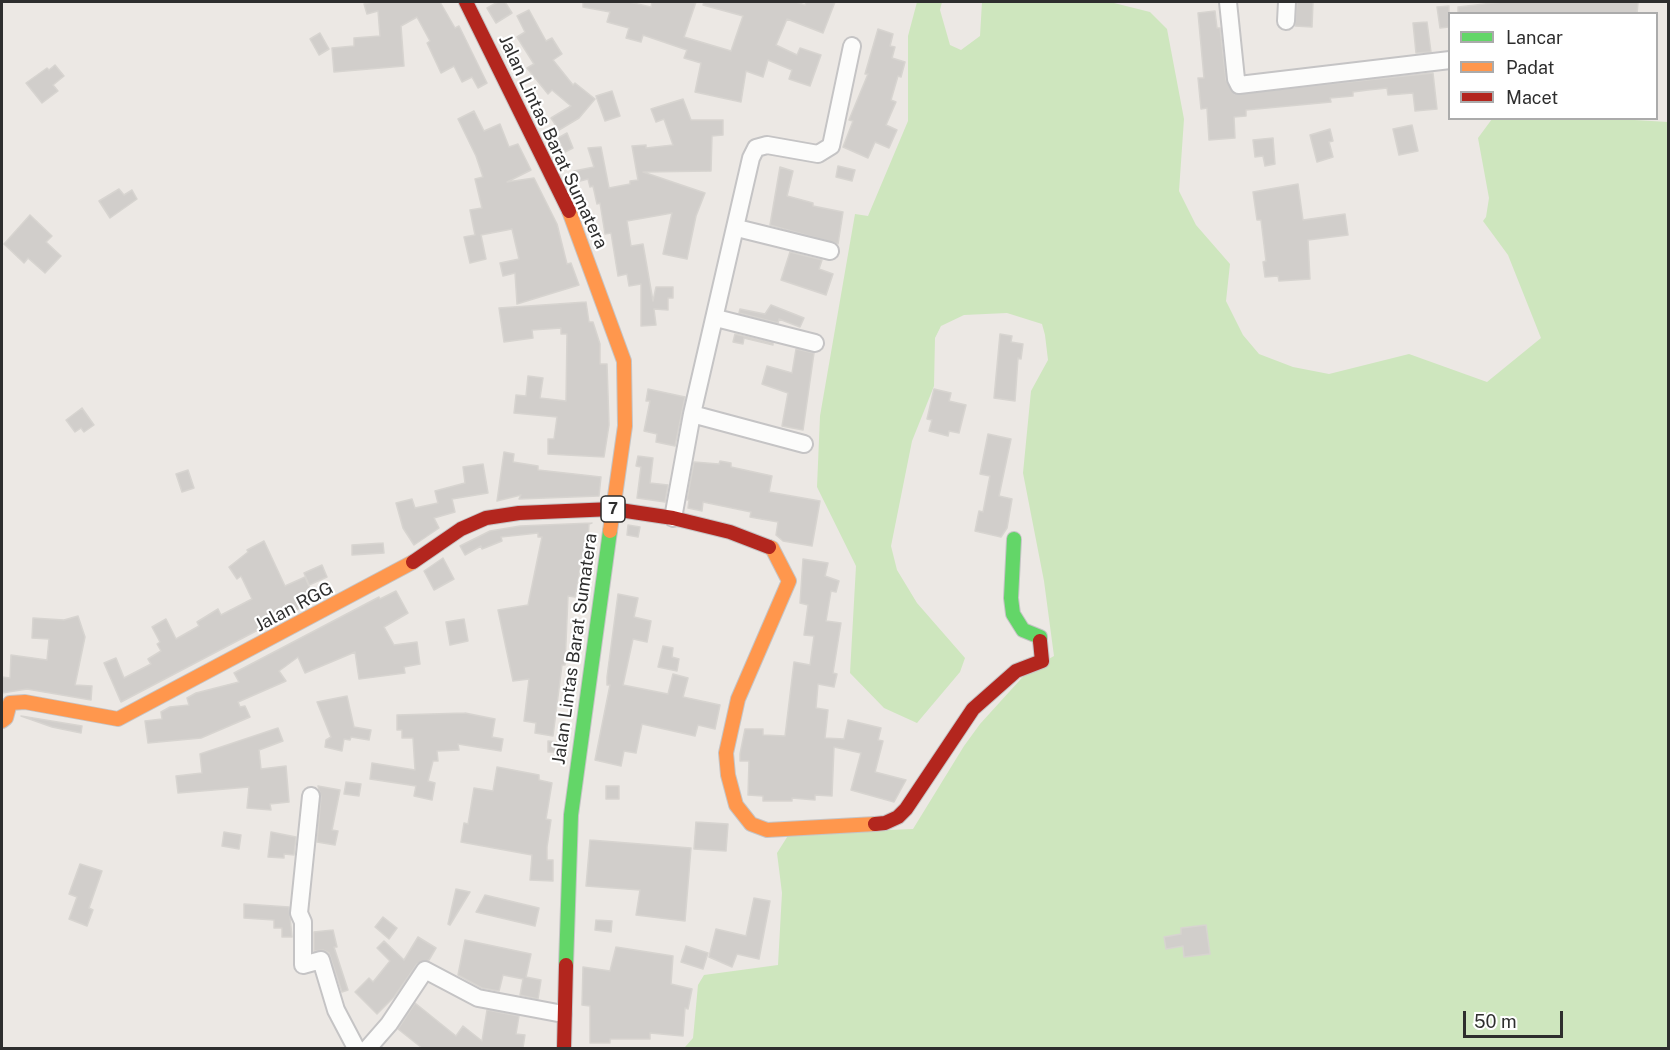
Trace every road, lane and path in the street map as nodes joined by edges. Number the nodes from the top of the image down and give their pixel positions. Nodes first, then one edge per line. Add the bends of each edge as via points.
1 (466, 2) edge
2 (1228, 2) edge
3 (1287, 2) edge
4 (1286, 21) dead end
5 (852, 46) dead end
6 (1448, 60) edge
7 (736, 228) junction
8 (830, 251) dead end
9 (716, 318) junction
10 (815, 343) dead end
11 (692, 414) junction
12 (804, 444) dead end
13 (613, 509) junction
14 (673, 518) junction
15 (1014, 539) dead end
16 (2, 721) edge
17 (311, 796) dead end
18 (563, 1014) junction
19 (356, 1048) edge
20 (368, 1048) edge
21 (564, 1048) edge

1 - 13 main road, Jalan Lintas Barat Sumatera / 7 via 574,221 624,361 625,426
2 - 6 street via 1239,85
3 - 4 street
5 - 7 street via 831,146 818,154 778,146 756,148
7 - 8 street
7 - 9 street
9 - 10 street
9 - 11 street
11 - 12 street
11 - 14 street
13 - 14 main road
13 - 16 main road, Jalan RGG via 486,518 389,576 118,718 25,702 10,703
13 - 18 main road, Jalan Lintas Barat Sumatera / 7 via 571,815
14 - 15 main road via 730,532 772,548 789,581 738,699 726,753 736,805 751,824 767,830 885,823 898,817 973,709 1016,671 1042,661 1040,637 1023,630 1013,614
17 - 19 street via 299,913 303,922 303,965 321,960 336,1010
18 - 20 street via 478,998 425,970
18 - 21 main road, Jalan Lintas Barat Sumatera / 7

